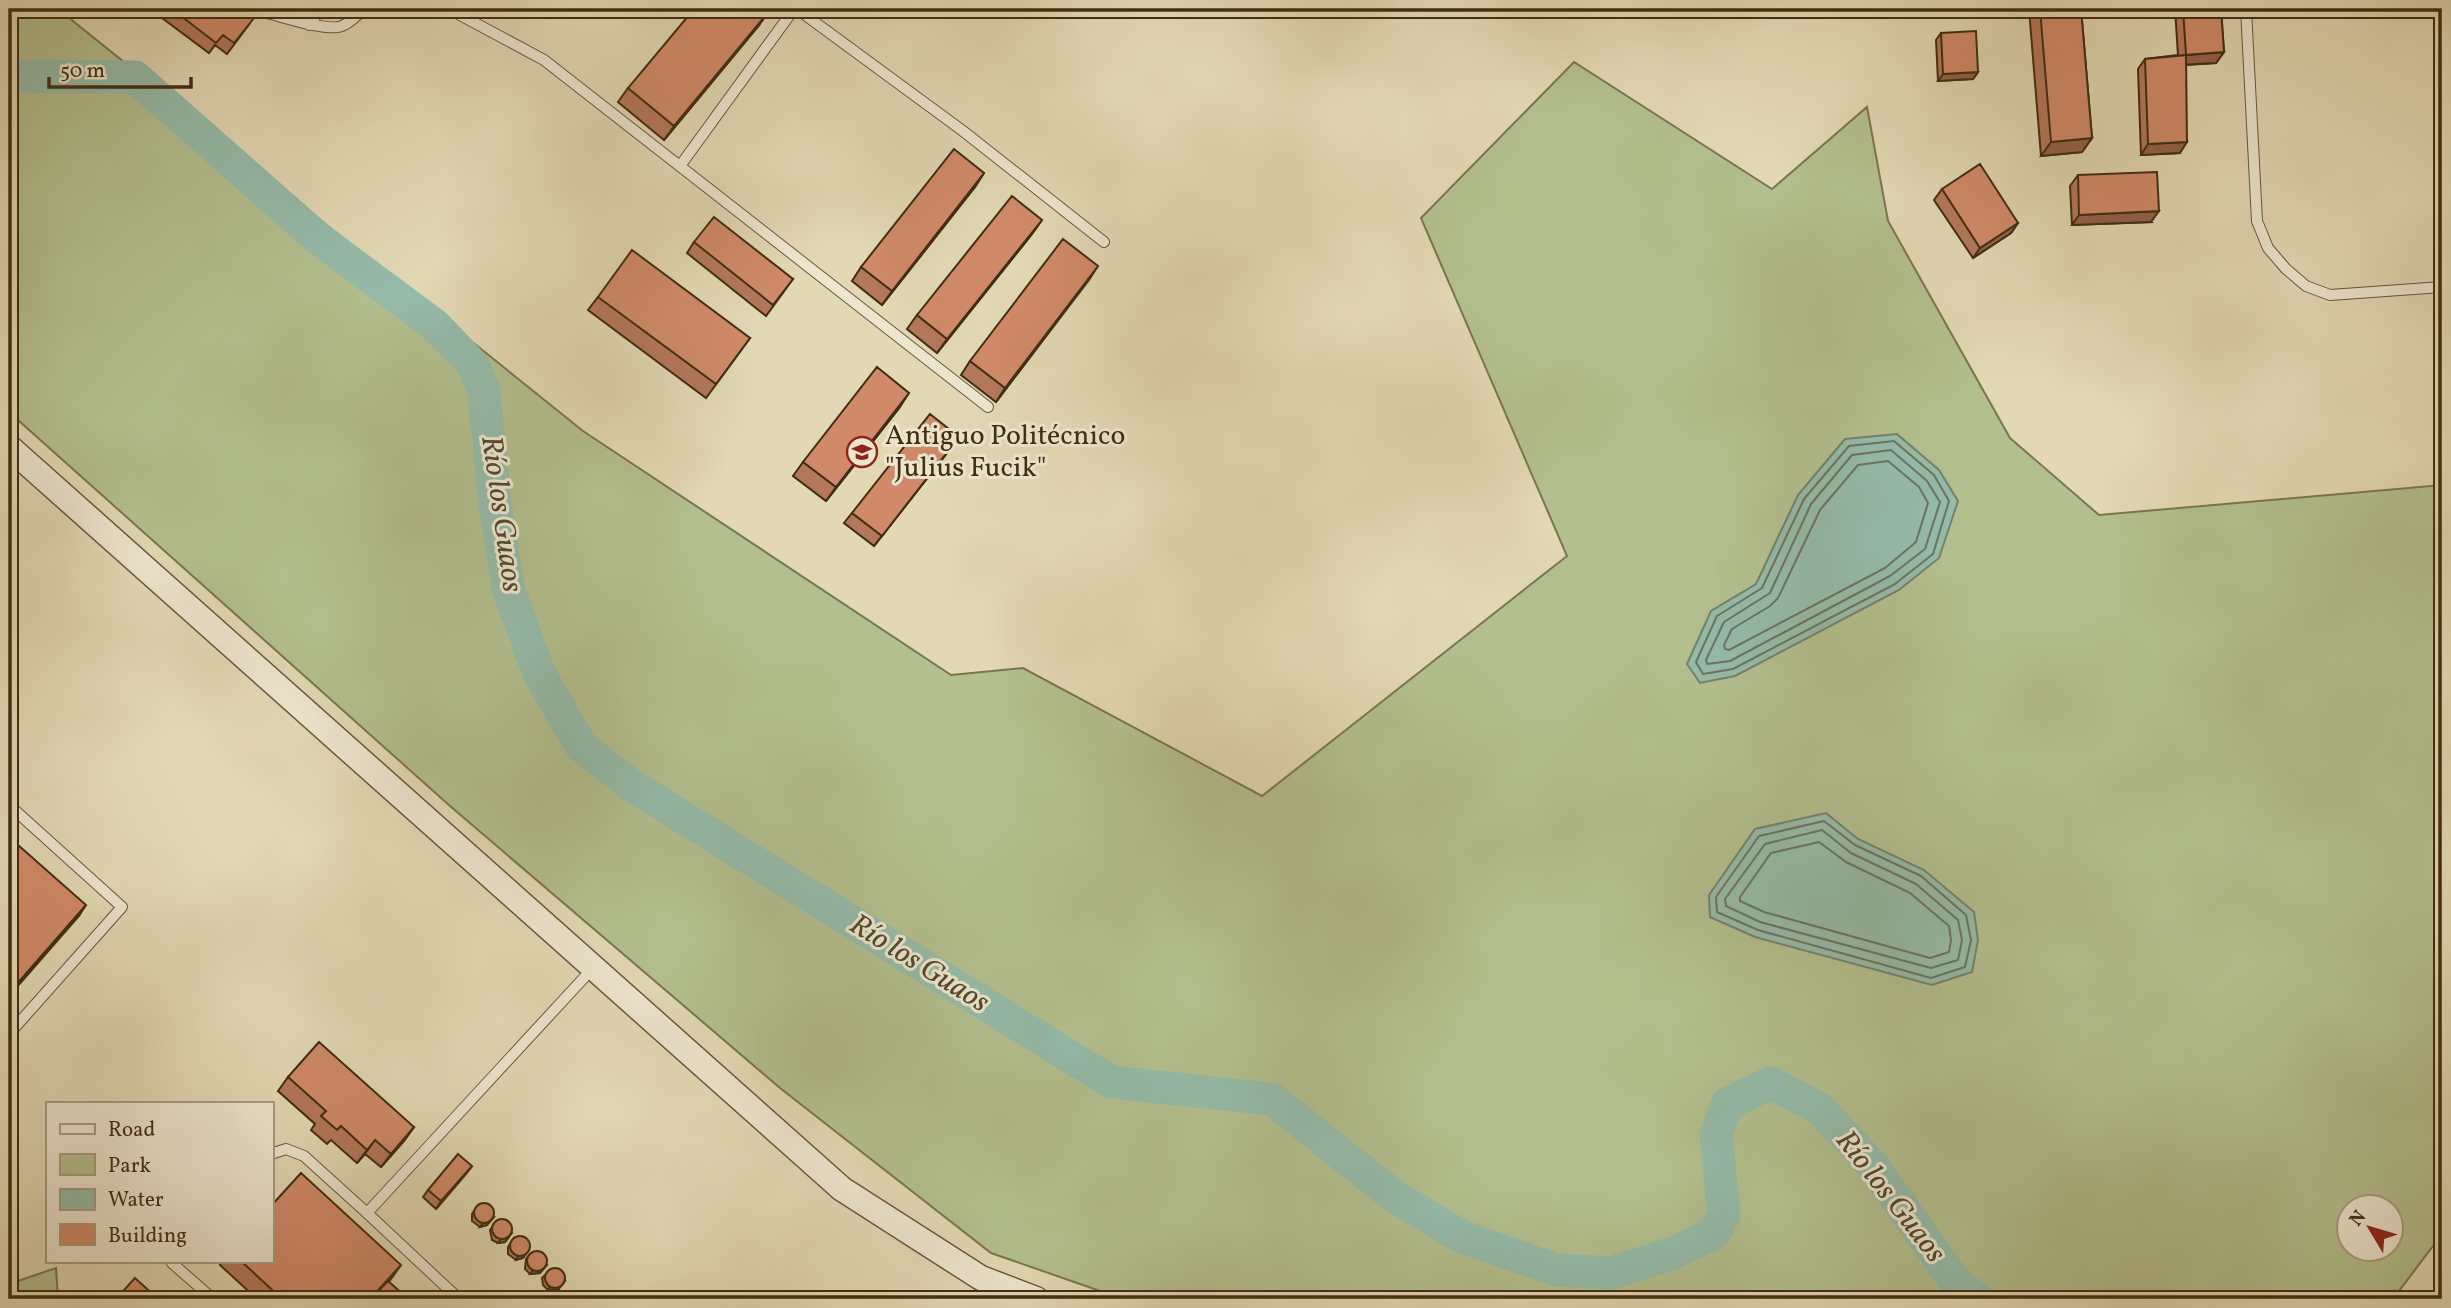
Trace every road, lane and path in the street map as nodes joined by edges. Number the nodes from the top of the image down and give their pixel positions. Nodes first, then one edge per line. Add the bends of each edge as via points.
1 (262, 9) edge
2 (321, 9) edge
3 (363, 9) edge
4 (449, 9) edge
5 (795, 9) edge
6 (2246, 9) edge
7 (309, 24) junction
8 (680, 166) junction
9 (1104, 242) dead end
10 (2442, 287) edge
11 (988, 407) dead end
12 (9, 447) edge
13 (9, 805) edge
14 (594, 968) junction
15 (9, 1034) edge
16 (273, 1153) edge
17 (367, 1213) junction
18 (173, 1262) edge
19 (212, 1299) edge
20 (459, 1299) edge
21 (1036, 1299) edge

1 - 7 lane
2 - 7 lane
3 - 7 lane via 340,28
4 - 8 lane via 544,60
5 - 8 lane
5 - 9 lane via 963,131
6 - 10 lane via 2258,221 2268,248 2306,286 2330,295
8 - 11 lane
12 - 14 street
13 - 15 lane via 122,907
14 - 17 lane
14 - 21 street via 842,1189 981,1278
16 - 17 lane via 286,1149 304,1156
17 - 20 lane
18 - 19 lane

